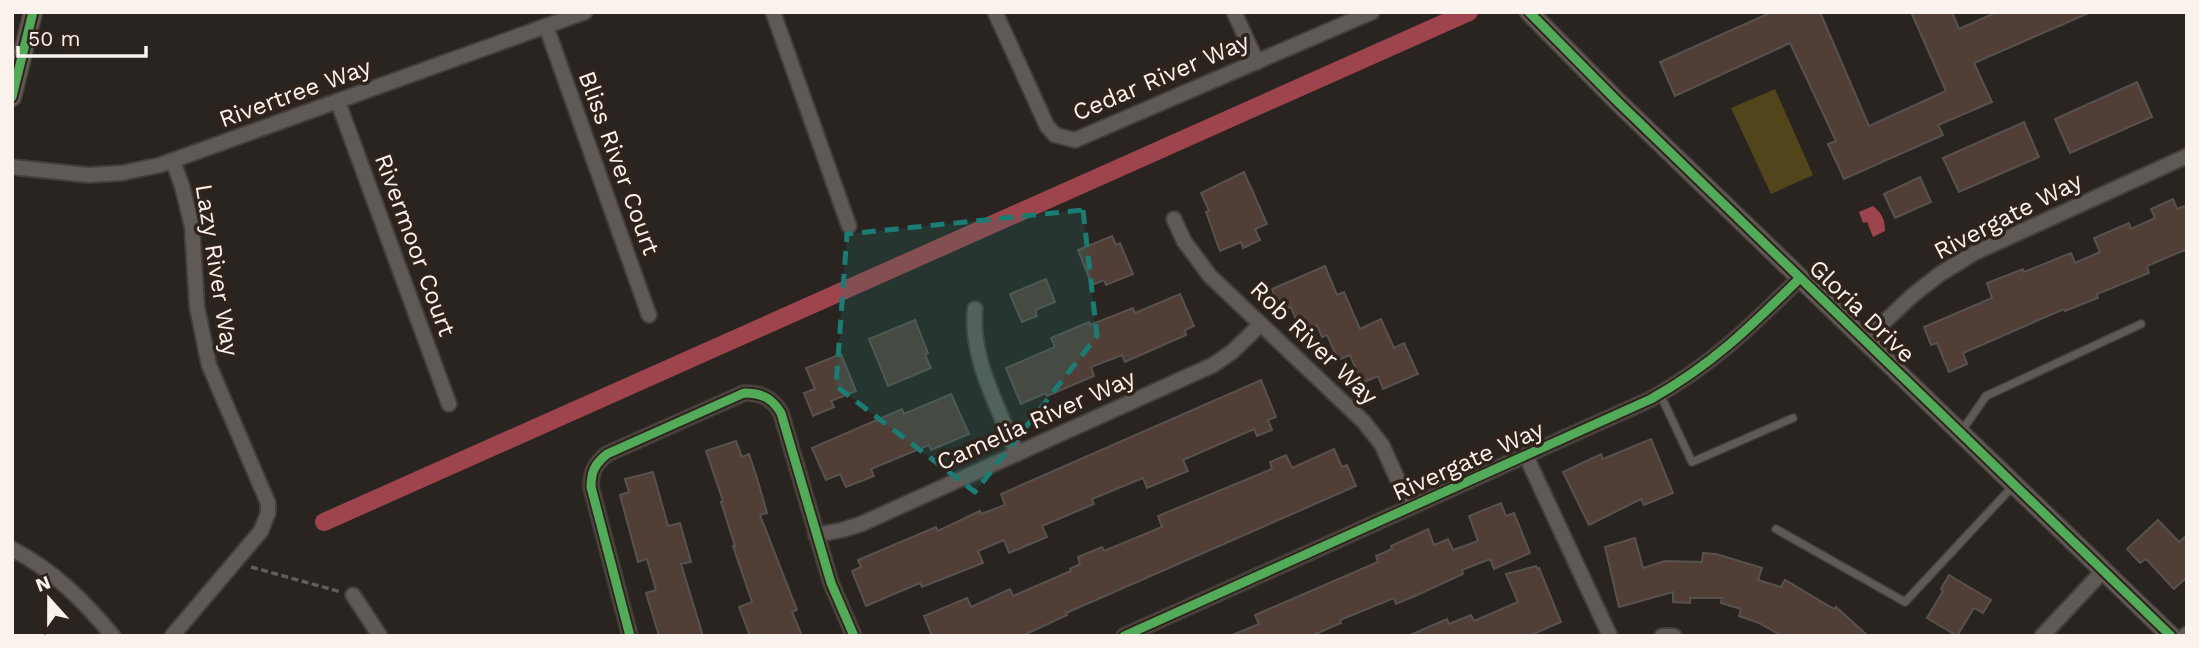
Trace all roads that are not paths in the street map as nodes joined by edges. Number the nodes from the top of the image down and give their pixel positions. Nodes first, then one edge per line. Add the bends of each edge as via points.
1 (33, 12) edge
2 (585, 12) edge
3 (773, 12) edge
4 (995, 12) edge
5 (1234, 12) edge
6 (1372, 12) edge
7 (1529, 12) edge
8 (546, 26) junction
9 (1257, 62) junction
10 (12, 97) edge
11 (338, 102) junction
12 (2187, 156) edge
13 (173, 162) junction
14 (12, 167) edge
15 (1174, 219) dead end
16 (849, 226) dead end
17 (1800, 278) junction
18 (975, 309) dead end
19 (649, 315) dead end
20 (1261, 324) junction
21 (2141, 324) dead end
22 (1865, 340) junction
23 (1660, 394) junction
24 (449, 404) dead end
25 (1793, 418) dead end
26 (1960, 433) junction
27 (1017, 454) junction
28 (1526, 456) junction
29 (2014, 484) junction
30 (1410, 507) junction
31 (1776, 529) dead end
32 (816, 535) junction
33 (12, 549) edge
34 (2103, 570) junction
35 (353, 595) road end
36 (113, 636) edge
37 (172, 636) edge
38 (380, 636) edge
39 (630, 636) edge
40 (854, 636) edge
41 (1124, 636) edge
42 (1610, 636) edge
43 (1662, 636) edge
44 (1674, 636) edge
45 (2042, 636) edge
46 (2171, 636) edge

1 - 10 street
2 - 8 street, Rivertree Way
3 - 16 street
4 - 9 street, Cedar River Way via 1047,126 1065,139 1082,138
5 - 9 street
6 - 9 street, Cedar River Way
7 - 17 street, Gloria Drive
8 - 11 street, Rivertree Way
8 - 19 street, Bliss River Court
11 - 13 street, Rivertree Way
11 - 24 street, Rivermoor Court
12 - 22 street, Rivergate Way via 1973,253 1913,295
13 - 14 street, Rivertree Way via 122,173
13 - 37 street, Lazy River Way via 192,226 197,307 209,365 268,503 268,513 265,524
15 - 20 street, Rob River Way via 1197,262
17 - 22 street, Gloria Drive
17 - 23 street, Rivergate Way via 1724,351
18 - 27 street via 976,350
20 - 27 street, Camelia River Way via 1213,365
20 - 30 street, Rob River Way via 1364,422 1382,445
21 - 26 lane via 1986,396
22 - 26 street, Gloria Drive
23 - 25 lane via 1692,462
23 - 28 street, Rivergate Way
26 - 29 street, Gloria Drive
27 - 32 street, Camelia River Way via 861,524
28 - 30 street, Rivergate Way
28 - 42 street
29 - 31 lane via 1905,602
29 - 34 street, Gloria Drive
30 - 41 street, Rivergate Way
32 - 39 street via 781,413 767,397 744,393 607,453 593,469 591,487
32 - 40 street
33 - 36 street via 65,585
34 - 45 street
34 - 46 street, Gloria Drive
35 - 38 street
43 - 44 street

